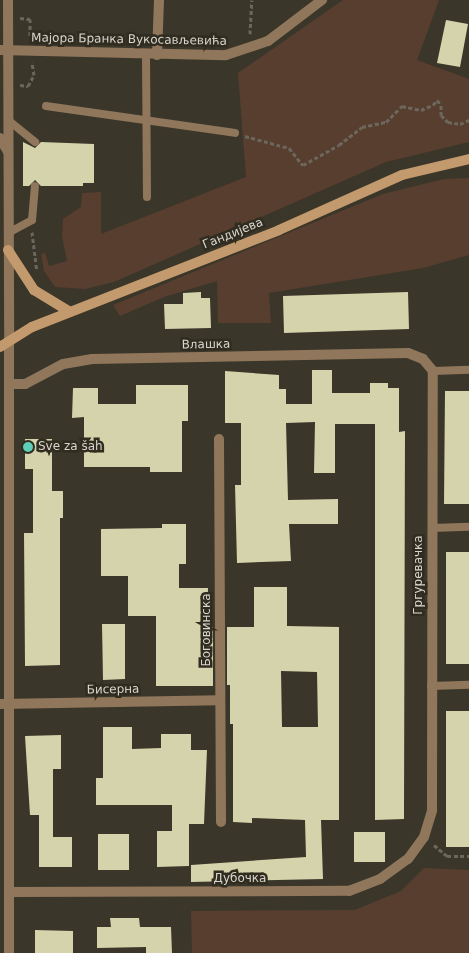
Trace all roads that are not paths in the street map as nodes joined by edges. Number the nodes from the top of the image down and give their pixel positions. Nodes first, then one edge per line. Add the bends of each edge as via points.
1 (8, 0) edge
2 (159, 0) edge
3 (322, 0) edge
4 (5, 50) edge
5 (152, 55) junction
6 (46, 106) dead end
7 (8, 120) junction
8 (147, 121) junction
9 (235, 133) road end
10 (0, 138) edge
11 (35, 142) dead end
12 (8, 152) junction
13 (469, 159) edge
14 (35, 186) dead end
15 (147, 197) dead end
16 (8, 233) junction
17 (8, 250) junction
18 (70, 312) junction
19 (9, 340) junction
20 (0, 347) edge
21 (433, 370) junction
22 (469, 370) edge
23 (10, 384) junction
24 (219, 439) dead end
25 (469, 527) edge
26 (432, 528) junction
27 (469, 685) edge
28 (431, 686) junction
29 (219, 700) junction
30 (4, 704) edge
31 (432, 810) joint
32 (220, 822) dead end
33 (9, 892) junction
34 (9, 953) edge

1 - 4 street
2 - 5 street
3 - 5 street, Мајора Бранка Вукосављевића via 281,32 250,49 216,56
4 - 5 street, Мајора Бранка Вукосављевића
4 - 7 street
5 - 8 lane
6 - 8 lane
7 - 11 lane
7 - 12 street
8 - 9 lane
8 - 15 lane
10 - 12 street
12 - 16 street
13 - 18 main road, Гандијева via 412,171 279,230
14 - 16 lane via 35,211 30,223
16 - 17 street
17 - 18 main road via 34,290
17 - 19 street
18 - 19 main road, Гандијева
19 - 20 main road, Гандијева
19 - 23 street
21 - 22 lane
21 - 23 street, Влашка via 423,359 408,353 81,360 63,364 25,384
21 - 26 street, Гргуревачка
23 - 30 street
24 - 29 street, Боговинска
25 - 26 lane
26 - 28 street, Гргуревачка
27 - 28 lane
28 - 31 street, Гргуревачка
29 - 30 street, Бисерна
29 - 32 street, Боговинска
30 - 33 street
31 - 33 street, Дубочка via 424,837 408,859 380,879 348,891
33 - 34 street

